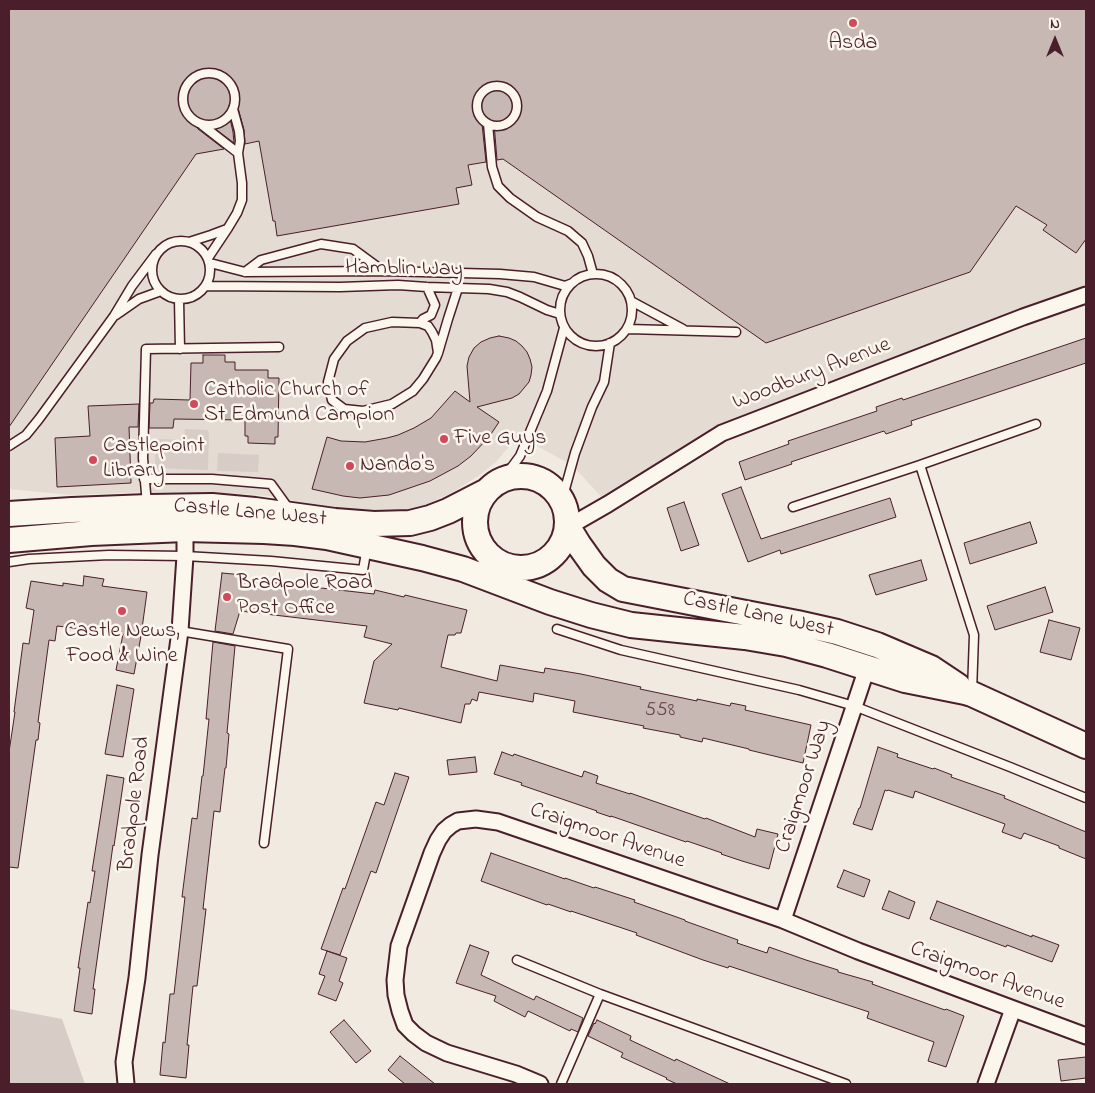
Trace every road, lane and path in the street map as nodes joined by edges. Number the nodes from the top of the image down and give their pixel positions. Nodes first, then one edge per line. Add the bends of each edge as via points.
1 (233, 109) junction
2 (201, 124) junction
3 (488, 124) junction
4 (238, 153) junction
5 (228, 228) junction
6 (189, 242) junction
7 (156, 254) junction
8 (209, 261) junction
9 (383, 271) junction
10 (246, 272) junction
11 (593, 274) junction
12 (570, 284) junction
13 (206, 286) junction
14 (427, 287) junction
15 (458, 288) junction
16 (161, 291) junction
17 (1086, 294) edge
18 (179, 299) junction
19 (631, 301) junction
20 (560, 314) junction
21 (114, 316) junction
22 (420, 323) junction
23 (564, 328) junction
24 (628, 328) junction
25 (685, 330) junction
26 (736, 332) dead end
27 (610, 343) junction
28 (279, 347) dead end
29 (180, 348) junction
30 (438, 353) junction
31 (1036, 424) dead end
32 (9, 446) edge
33 (920, 465) junction
34 (144, 479) junction
35 (494, 486) junction
36 (562, 500) junction
37 (148, 507) junction
38 (792, 507) dead end
39 (9, 514) edge
40 (293, 514) junction
41 (568, 527) junction
42 (185, 529) junction
43 (9, 540) edge
44 (368, 545) junction
45 (186, 556) junction
46 (9, 562) edge
47 (508, 565) junction
48 (463, 569) junction
49 (550, 602) junction
50 (557, 629) dead end
51 (180, 631) junction
52 (867, 668) junction
53 (969, 693) junction
54 (854, 706) junction
55 (1086, 746) edge
56 (1086, 798) edge
57 (264, 843) dead end
58 (783, 920) junction
59 (517, 960) dead end
60 (600, 994) junction
61 (1013, 1009) junction
62 (1086, 1036) edge
63 (126, 1084) edge
64 (540, 1084) edge
65 (562, 1084) edge
66 (846, 1084) edge
67 (986, 1084) edge

1 - 2 lane via 220,123
1 - 2 lane via 235,96 229,82 215,74 199,75 187,86 183,102 190,116
1 - 4 lane via 239,131
2 - 4 lane
3 - 3 lane via 478,110 480,96 485,90 502,86 513,94 516,113 506,124
3 - 11 lane via 492,167 498,186 537,217 568,231 582,243
4 - 5 lane via 242,200
5 - 6 lane
5 - 8 lane
6 - 7 lane via 171,242
6 - 8 lane, Hamblin Way via 204,251
7 - 16 lane via 152,273 154,283
7 - 21 lane
8 - 10 lane, Hamblin Way
8 - 13 lane
9 - 10 lane, Hamblin Way
9 - 10 lane, Hamblin Way via 353,249 321,244 261,260
9 - 12 lane, Hamblin Way via 500,274 534,277 565,286
11 - 12 lane
11 - 19 lane via 617,280
12 - 20 lane via 560,305
13 - 14 lane, Hamblin Way
13 - 18 lane via 194,296
14 - 15 lane, Hamblin Way
14 - 22 lane via 435,305 431,315
15 - 20 lane, Hamblin Way via 489,288 507,292
15 - 30 lane
16 - 18 lane
16 - 21 lane via 139,299
17 - 41 street, Woodbury Avenue via 722,433
18 - 29 lane
19 - 24 lane via 632,317
19 - 25 lane
20 - 23 lane
21 - 32 lane via 39,419 26,435
22 - 30 lane via 432,332
22 - 30 lane via 392,322 365,328 347,341 334,358 328,382 332,400 344,409 363,411 392,404 423,379
23 - 27 lane via 583,345
23 - 35 lane via 547,391 520,456
24 - 25 lane
24 - 27 lane
25 - 26 lane
27 - 36 lane via 604,382 575,454
28 - 29 lane
29 - 34 lane via 146,349
31 - 33 lane
33 - 38 lane
33 - 53 lane via 974,635
34 - 37 lane
34 - 40 lane via 212,479 271,484
35 - 36 main road via 516,476 530,476 543,480
35 - 40 main road, Castle Lane West via 448,511 410,522 374,524
35 - 47 main road via 478,504 475,530 487,554
36 - 41 main road
37 - 39 main road, Castle Lane West
37 - 40 main road, Castle Lane West via 212,506
41 - 47 main road via 564,541 545,562 532,567
41 - 53 main road, Castle Lane West via 594,566 623,589 837,632 931,668
42 - 43 main road, Castle Lane West
42 - 44 main road, Castle Lane West via 295,533
42 - 45 street, Bradpole Road
44 - 45 lane via 363,570
44 - 48 main road, Castle Lane West
45 - 46 lane via 109,555
45 - 51 street, Bradpole Road
47 - 48 main road, Castle Lane West
47 - 49 main road, Castle Lane West
48 - 49 main road, Castle Lane West
49 - 52 main road, Castle Lane West via 631,624 786,644
50 - 54 lane via 621,650 799,690
51 - 57 lane via 288,649
51 - 63 street, Bradpole Road via 124,1062
52 - 53 main road, Castle Lane West via 904,680
52 - 54 street, Craigmoor Way
53 - 55 main road, Castle Lane West
54 - 56 lane
54 - 58 street, Craigmoor Way
58 - 61 street, Craigmoor Avenue via 858,952
58 - 64 street, Craigmoor Avenue via 498,822 476,819 451,825 432,853 399,946 394,980 405,1025 426,1043 447,1053
59 - 60 lane
60 - 65 lane
60 - 66 lane
61 - 62 street, Craigmoor Avenue
61 - 67 street

